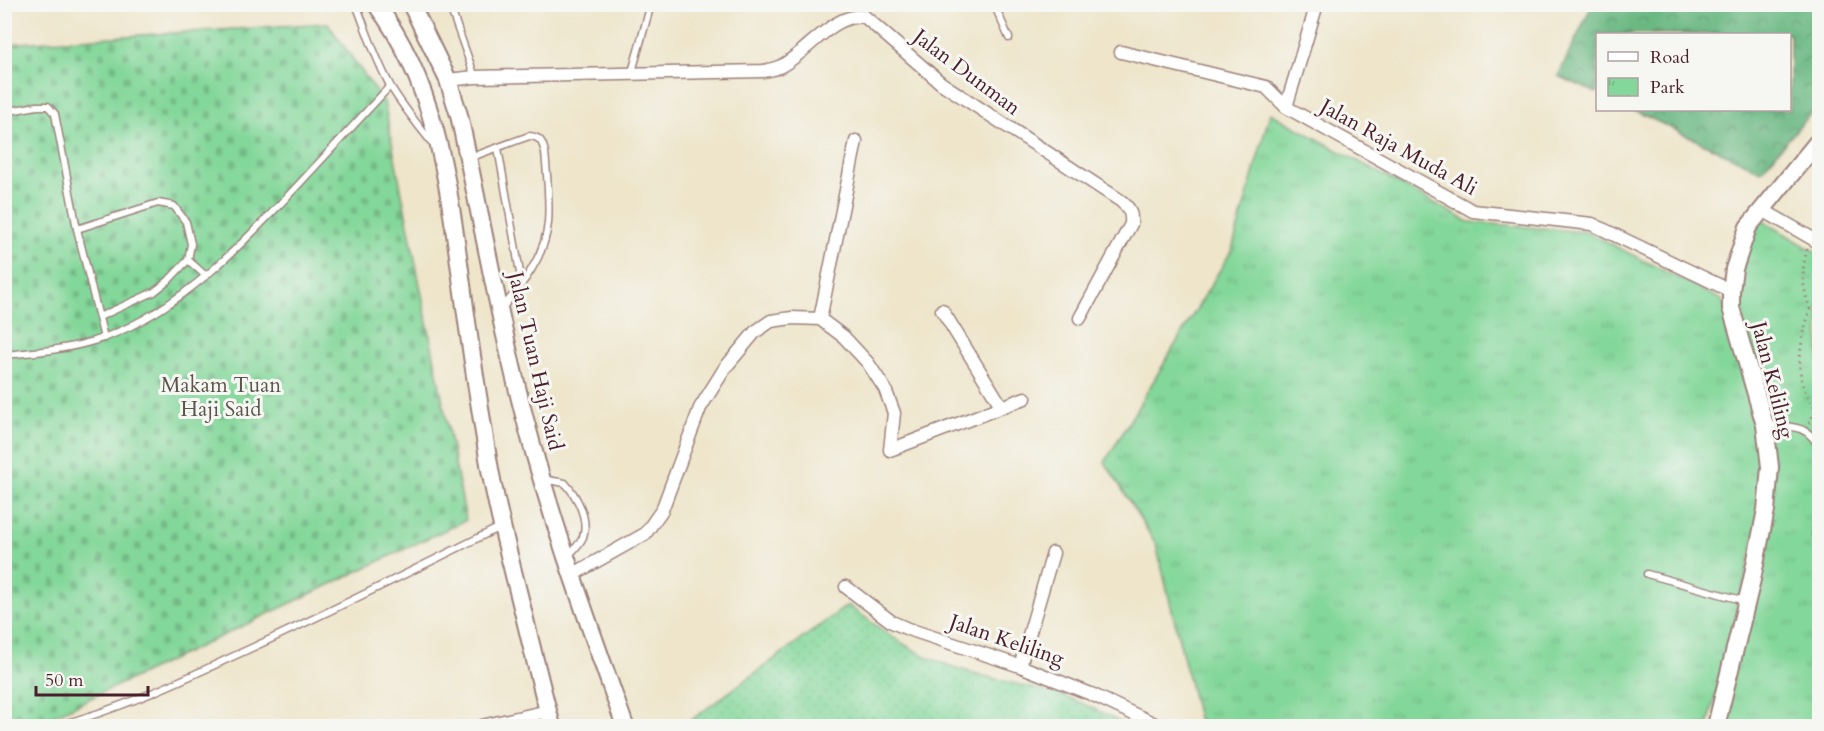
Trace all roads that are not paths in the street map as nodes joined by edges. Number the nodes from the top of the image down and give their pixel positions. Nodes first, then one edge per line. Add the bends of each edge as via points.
1 (356, 4) edge
2 (376, 4) edge
3 (411, 4) edge
4 (449, 4) edge
5 (651, 4) edge
6 (994, 4) edge
7 (1317, 4) edge
8 (1009, 38) dead end
9 (1120, 52) dead end
10 (632, 72) junction
11 (475, 77) junction
12 (448, 80) junction
13 (390, 86) junction
14 (1286, 107) junction
15 (4, 112) edge
16 (1820, 139) edge
17 (856, 141) dead end
18 (498, 148) junction
19 (443, 156) junction
20 (468, 159) junction
21 (1761, 209) junction
22 (77, 229) junction
23 (1820, 243) edge
24 (188, 260) junction
25 (206, 276) junction
26 (522, 284) junction
27 (1731, 291) junction
28 (500, 310) junction
29 (942, 310) dead end
30 (99, 317) junction
31 (1080, 318) dead end
32 (820, 320) junction
33 (104, 338) junction
34 (4, 355) edge
35 (1025, 399) dead end
36 (1002, 407) junction
37 (1766, 425) junction
38 (1820, 452) edge
39 (542, 479) junction
40 (1820, 505) edge
41 (500, 527) junction
42 (1815, 535) dead end
43 (1053, 553) dead end
44 (567, 558) junction
45 (1647, 574) dead end
46 (572, 575) junction
47 (846, 587) dead end
48 (1746, 602) junction
49 (1020, 666) junction
50 (550, 719) edge
51 (56, 726) edge
52 (482, 726) edge
53 (625, 726) edge
54 (1158, 726) edge
55 (1716, 726) edge

1 - 13 lane
2 - 19 main road via 410,60 429,104
3 - 12 main road, Jalan Tuan Haji Said
4 - 11 lane
5 - 10 lane
6 - 8 lane
7 - 14 street, Jalan Raja Muda Ali
9 - 14 street, Jalan Raja Muda Ali via 1266,87
10 - 11 street, Jalan Dunman
10 - 31 street, Jalan Dunman via 763,71 780,67 846,18 865,17 941,82 1129,208 1131,224
11 - 12 street, Jalan Dunman
12 - 20 main road, Jalan Tuan Haji Said
13 - 19 lane
13 - 25 lane via 251,235
14 - 27 street, Jalan Raja Muda Ali via 1473,211 1592,224
15 - 22 lane via 37,106 52,110
16 - 21 main road, Jalan Keliling
17 - 32 street
18 - 20 lane
18 - 26 lane
18 - 26 lane via 536,136 545,152 548,224 541,249
19 - 41 main road
20 - 28 main road, Jalan Tuan Haji Said
21 - 23 street
21 - 27 main road, Jalan Keliling via 1740,247
22 - 24 lane via 158,203 174,206 186,222 191,244
22 - 30 lane
24 - 25 lane
24 - 30 lane via 154,292
25 - 33 lane via 150,315
26 - 28 lane
27 - 37 main road, Jalan Keliling via 1731,308
28 - 39 main road, Jalan Tuan Haji Said
29 - 36 street
30 - 33 lane
32 - 36 street via 844,337 885,389 894,414 890,450
32 - 46 street via 771,321 755,333 725,368 700,408 662,510 645,534
33 - 34 lane via 63,349
35 - 36 street
37 - 38 lane via 1805,430
37 - 48 main road, Jalan Keliling via 1770,467 1766,510
39 - 44 main road, Jalan Tuan Haji Said
39 - 44 lane via 565,483 577,500 584,534
40 - 42 lane
41 - 50 main road
41 - 51 lane via 155,693
43 - 49 street
44 - 46 main road, Jalan Tuan Haji Said
45 - 48 lane
46 - 53 main road, Jalan Tuan Haji Said
47 - 49 street, Jalan Keliling via 908,630
48 - 55 main road, Jalan Keliling
49 - 54 street, Jalan Keliling
50 - 52 street

